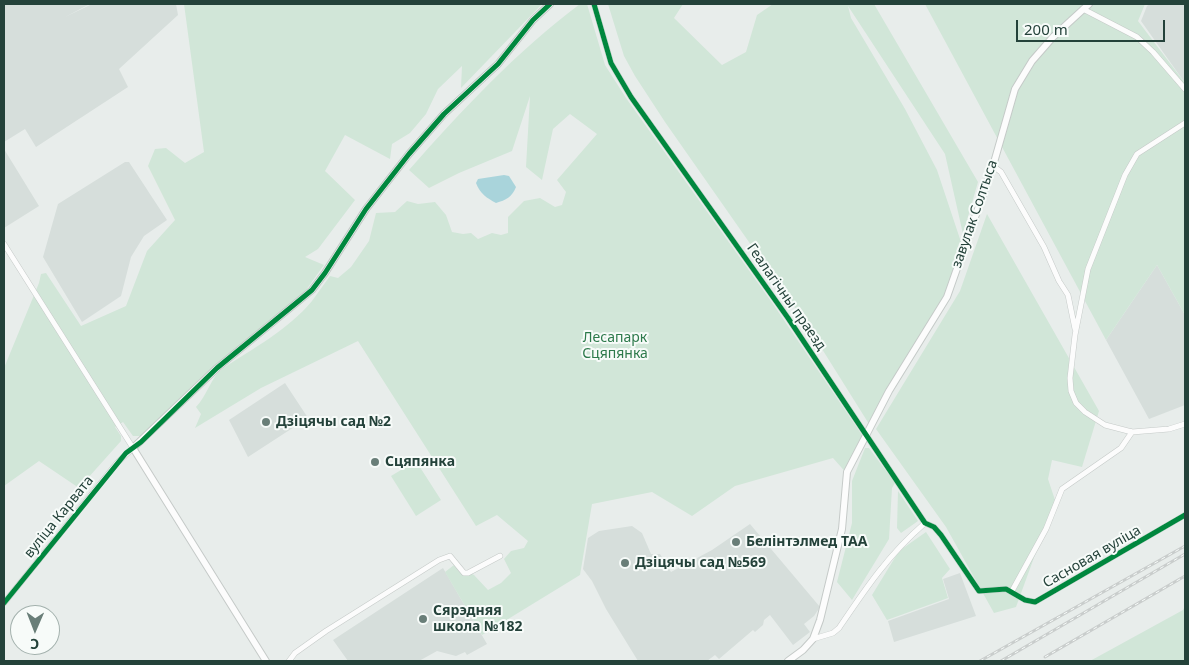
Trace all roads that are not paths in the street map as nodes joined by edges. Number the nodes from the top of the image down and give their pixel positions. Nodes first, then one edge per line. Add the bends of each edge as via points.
1 (550, 4) edge
2 (594, 4) edge
3 (1089, 4) edge
4 (1083, 9) junction
5 (1185, 88) edge
6 (1185, 123) edge
7 (993, 166) junction
8 (4, 244) edge
9 (1076, 335) junction
10 (1185, 424) edge
11 (866, 432) junction
12 (1132, 432) junction
13 (133, 448) junction
14 (1185, 515) edge
15 (925, 523) junction
16 (500, 556) dead end
17 (979, 591) joint
18 (1012, 591) junction
19 (4, 602) edge
20 (813, 639) junction
21 (266, 661) edge
22 (289, 661) edge
23 (788, 661) edge

1 - 13 street via 498,64 444,114 409,154 366,209 316,285 218,368
2 - 11 street, Геалагічны праезд via 611,63 630,97
3 - 4 street, завулак Солтыса
4 - 5 street via 1137,38
4 - 7 street, завулак Солтыса via 1025,68 1013,95
6 - 9 street via 1149,145 1130,163 1088,269
7 - 9 street via 1001,172 1068,295
7 - 11 street, завулак Солтыса via 947,297
8 - 13 street
9 - 12 street via 1070,378 1076,403 1105,425
10 - 12 street via 1169,429
11 - 15 street, Геалагічны праезд
11 - 20 street, завулак Солтыса via 847,472 842,529
12 - 18 street, Сасновая вуліца via 1121,448 1062,489 1046,529
13 - 19 street, вуліца Карвата via 117,463
13 - 21 street
14 - 18 street, Сасновая вуліца via 1041,600 1025,600
15 - 17 street, Геалагічны праезд via 941,535
15 - 20 street via 899,546 839,628
16 - 22 street via 464,574 450,556 439,560 326,631
17 - 18 street, Сасновая вуліца via 1006,588
20 - 23 street

